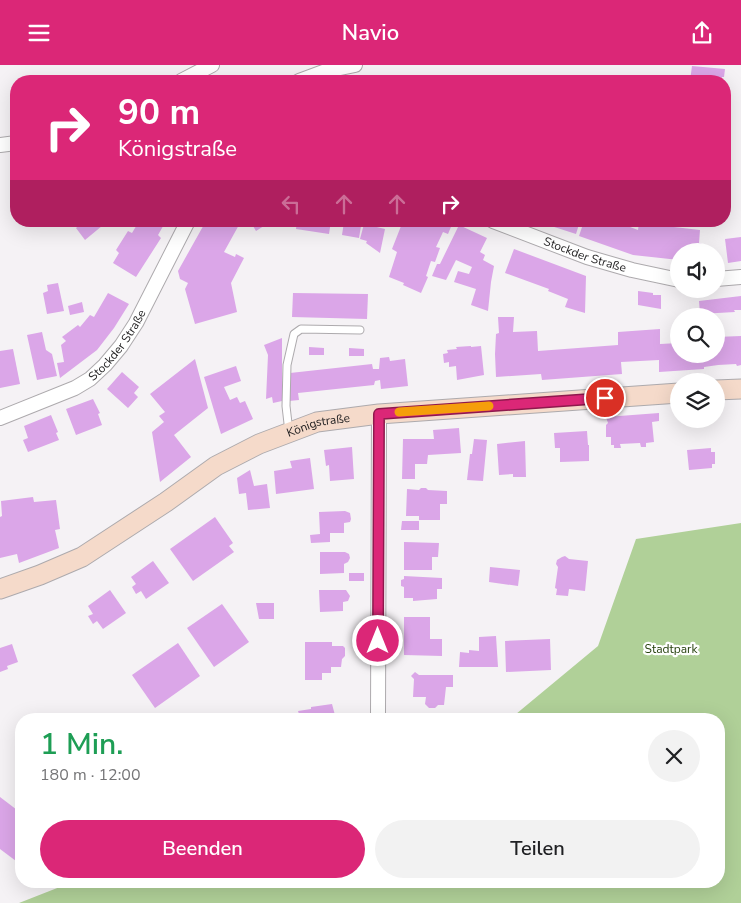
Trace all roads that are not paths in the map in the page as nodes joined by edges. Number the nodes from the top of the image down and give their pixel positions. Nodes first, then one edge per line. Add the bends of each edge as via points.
1 (212, 65) edge
2 (355, 65) edge
3 (193, 75) edge
4 (315, 75) edge
5 (185, 227) edge
6 (509, 227) edge
7 (741, 277) edge
8 (725, 278) edge
9 (670, 279) edge
10 (360, 330) dead end
11 (741, 389) edge
12 (725, 390) edge
13 (670, 394) edge
14 (379, 414) junction
15 (0, 418) edge
16 (289, 433) junction
17 (0, 589) edge
18 (378, 713) edge

1 - 3 street
2 - 4 street
5 - 15 street, Stockder Straße via 136,323 105,365 75,388
6 - 9 street, Stockder Straße via 587,257
7 - 8 street
10 - 16 lane via 301,329 294,334 287,365
11 - 12 main road
13 - 14 main road, Königstraße
14 - 16 main road, Königstraße via 317,422
14 - 18 street
16 - 17 main road, Königstraße via 216,466 82,557

